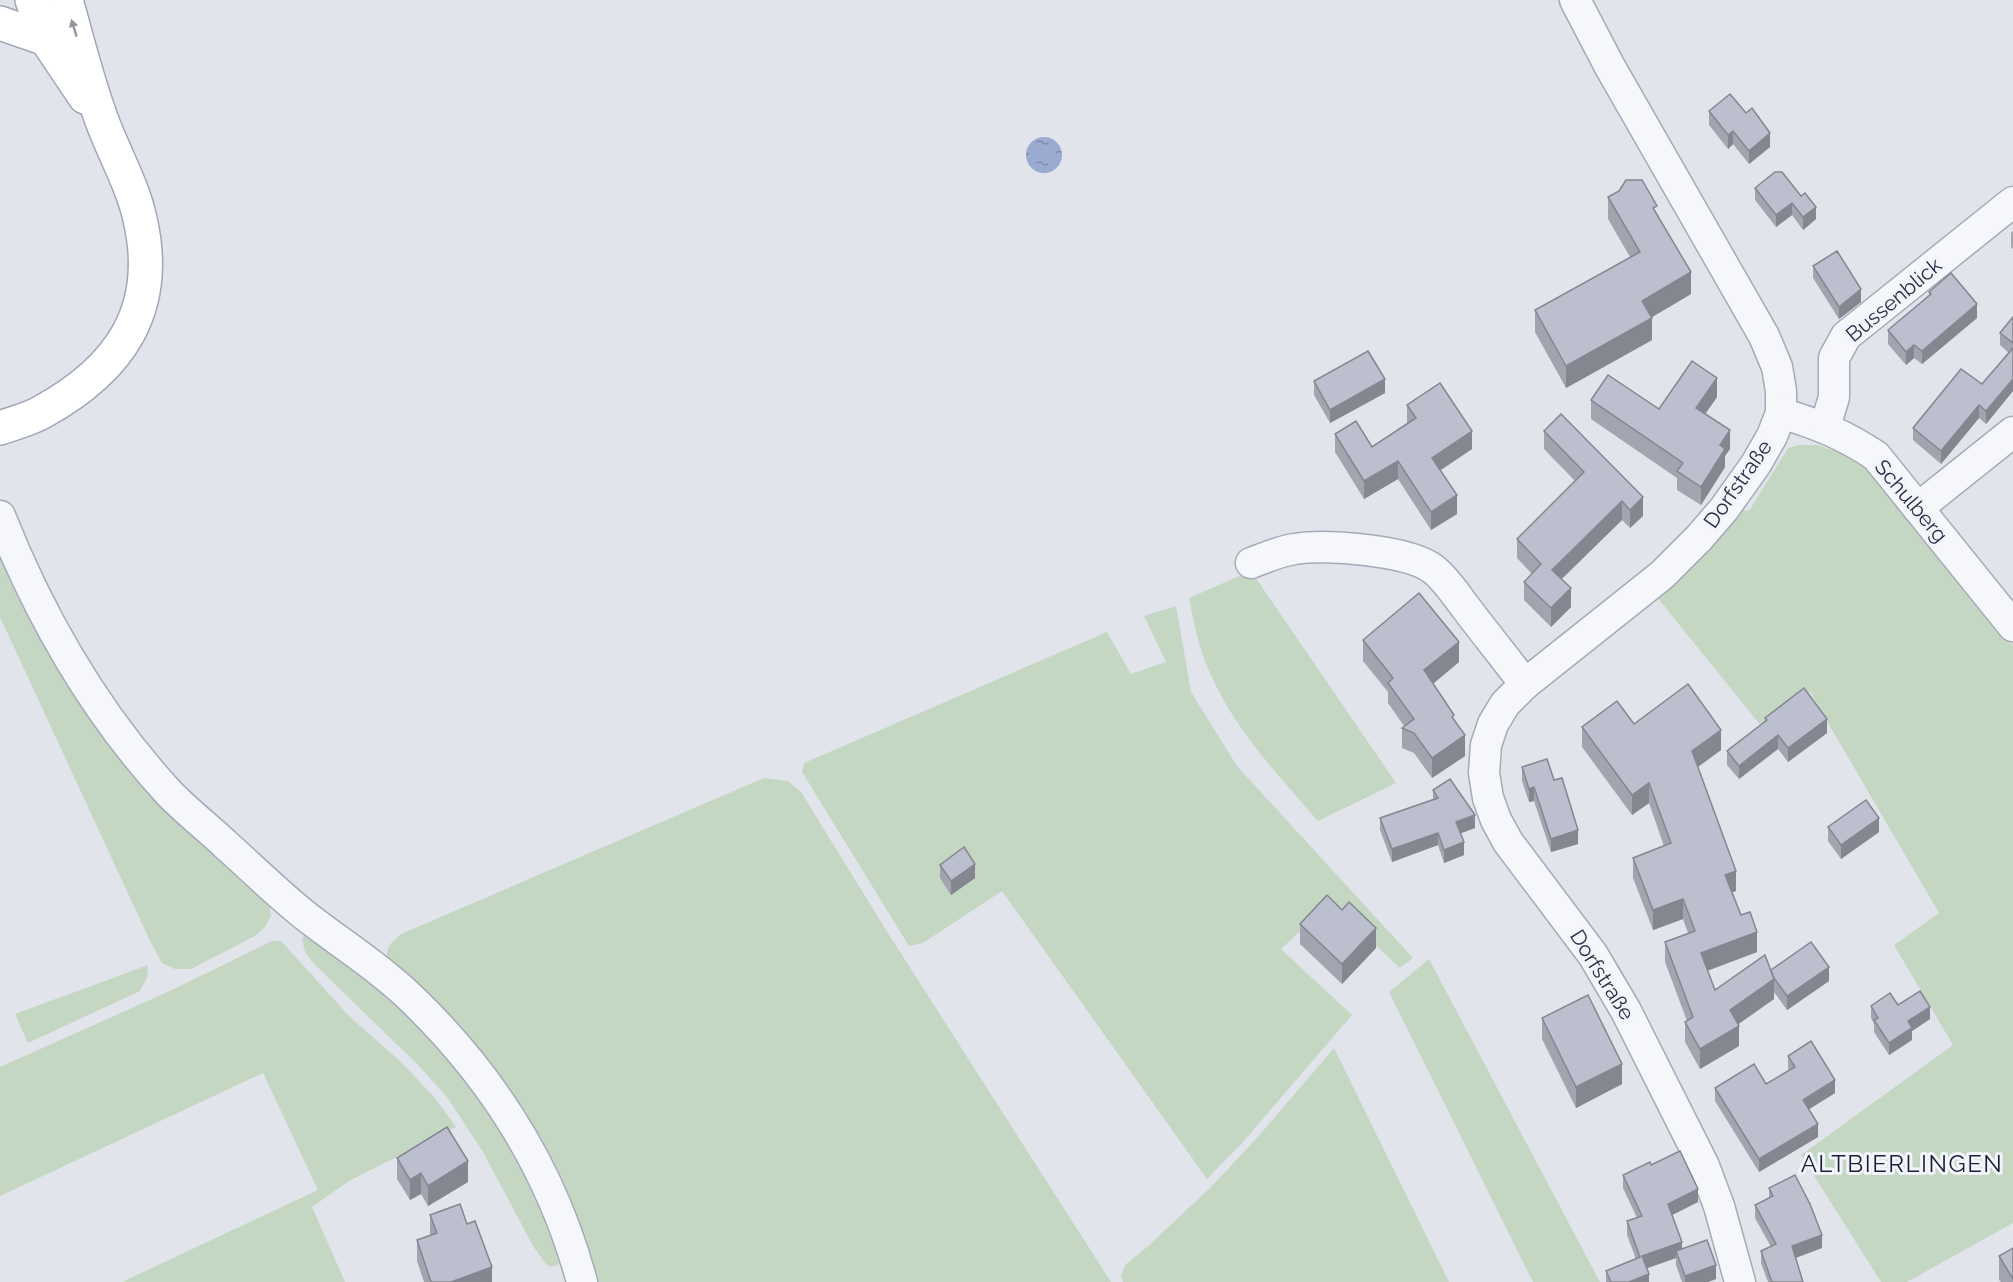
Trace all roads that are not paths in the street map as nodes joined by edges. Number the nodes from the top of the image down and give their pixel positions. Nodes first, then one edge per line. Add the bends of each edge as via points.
1 (32, 0) edge
2 (66, 0) edge
3 (1575, 0) edge
4 (0, 23) edge
5 (46, 39) junction
6 (103, 124) junction
7 (2013, 202) edge
8 (1781, 413) junction
9 (1825, 427) junction
10 (0, 428) edge
11 (2013, 432) edge
12 (1918, 508) junction
13 (0, 516) edge
14 (1251, 563) dead end
15 (2013, 627) edge
16 (1525, 684) junction
17 (582, 1282) edge
18 (1740, 1282) edge

1 - 5 main road
6 -> 2 main road
3 - 8 street, Dorfstraße via 1764,336 1777,368
4 - 5 main road
5 - 6 main road
6 - 10 main road via 140,216 146,247 138,310 123,343 86,385 41,413
7 - 9 street, Bussenblick via 1846,336 1834,358 1834,398
8 - 9 street, Schulberg
8 - 16 street, Dorfstraße via 1756,464 1699,538 1662,574
9 - 12 street, Schulberg via 1876,456
11 - 12 street
12 - 15 street, Schulberg
13 - 17 street via 18,562 61,646 103,711 169,792 305,915 414,1001 487,1084 525,1139 548,1187
14 - 16 street via 1295,549 1323,548 1414,560 1432,569 1448,585
16 - 18 street, Dorfstraße via 1505,704 1486,745 1488,798 1508,842 1593,955 1626,1011 1704,1166

